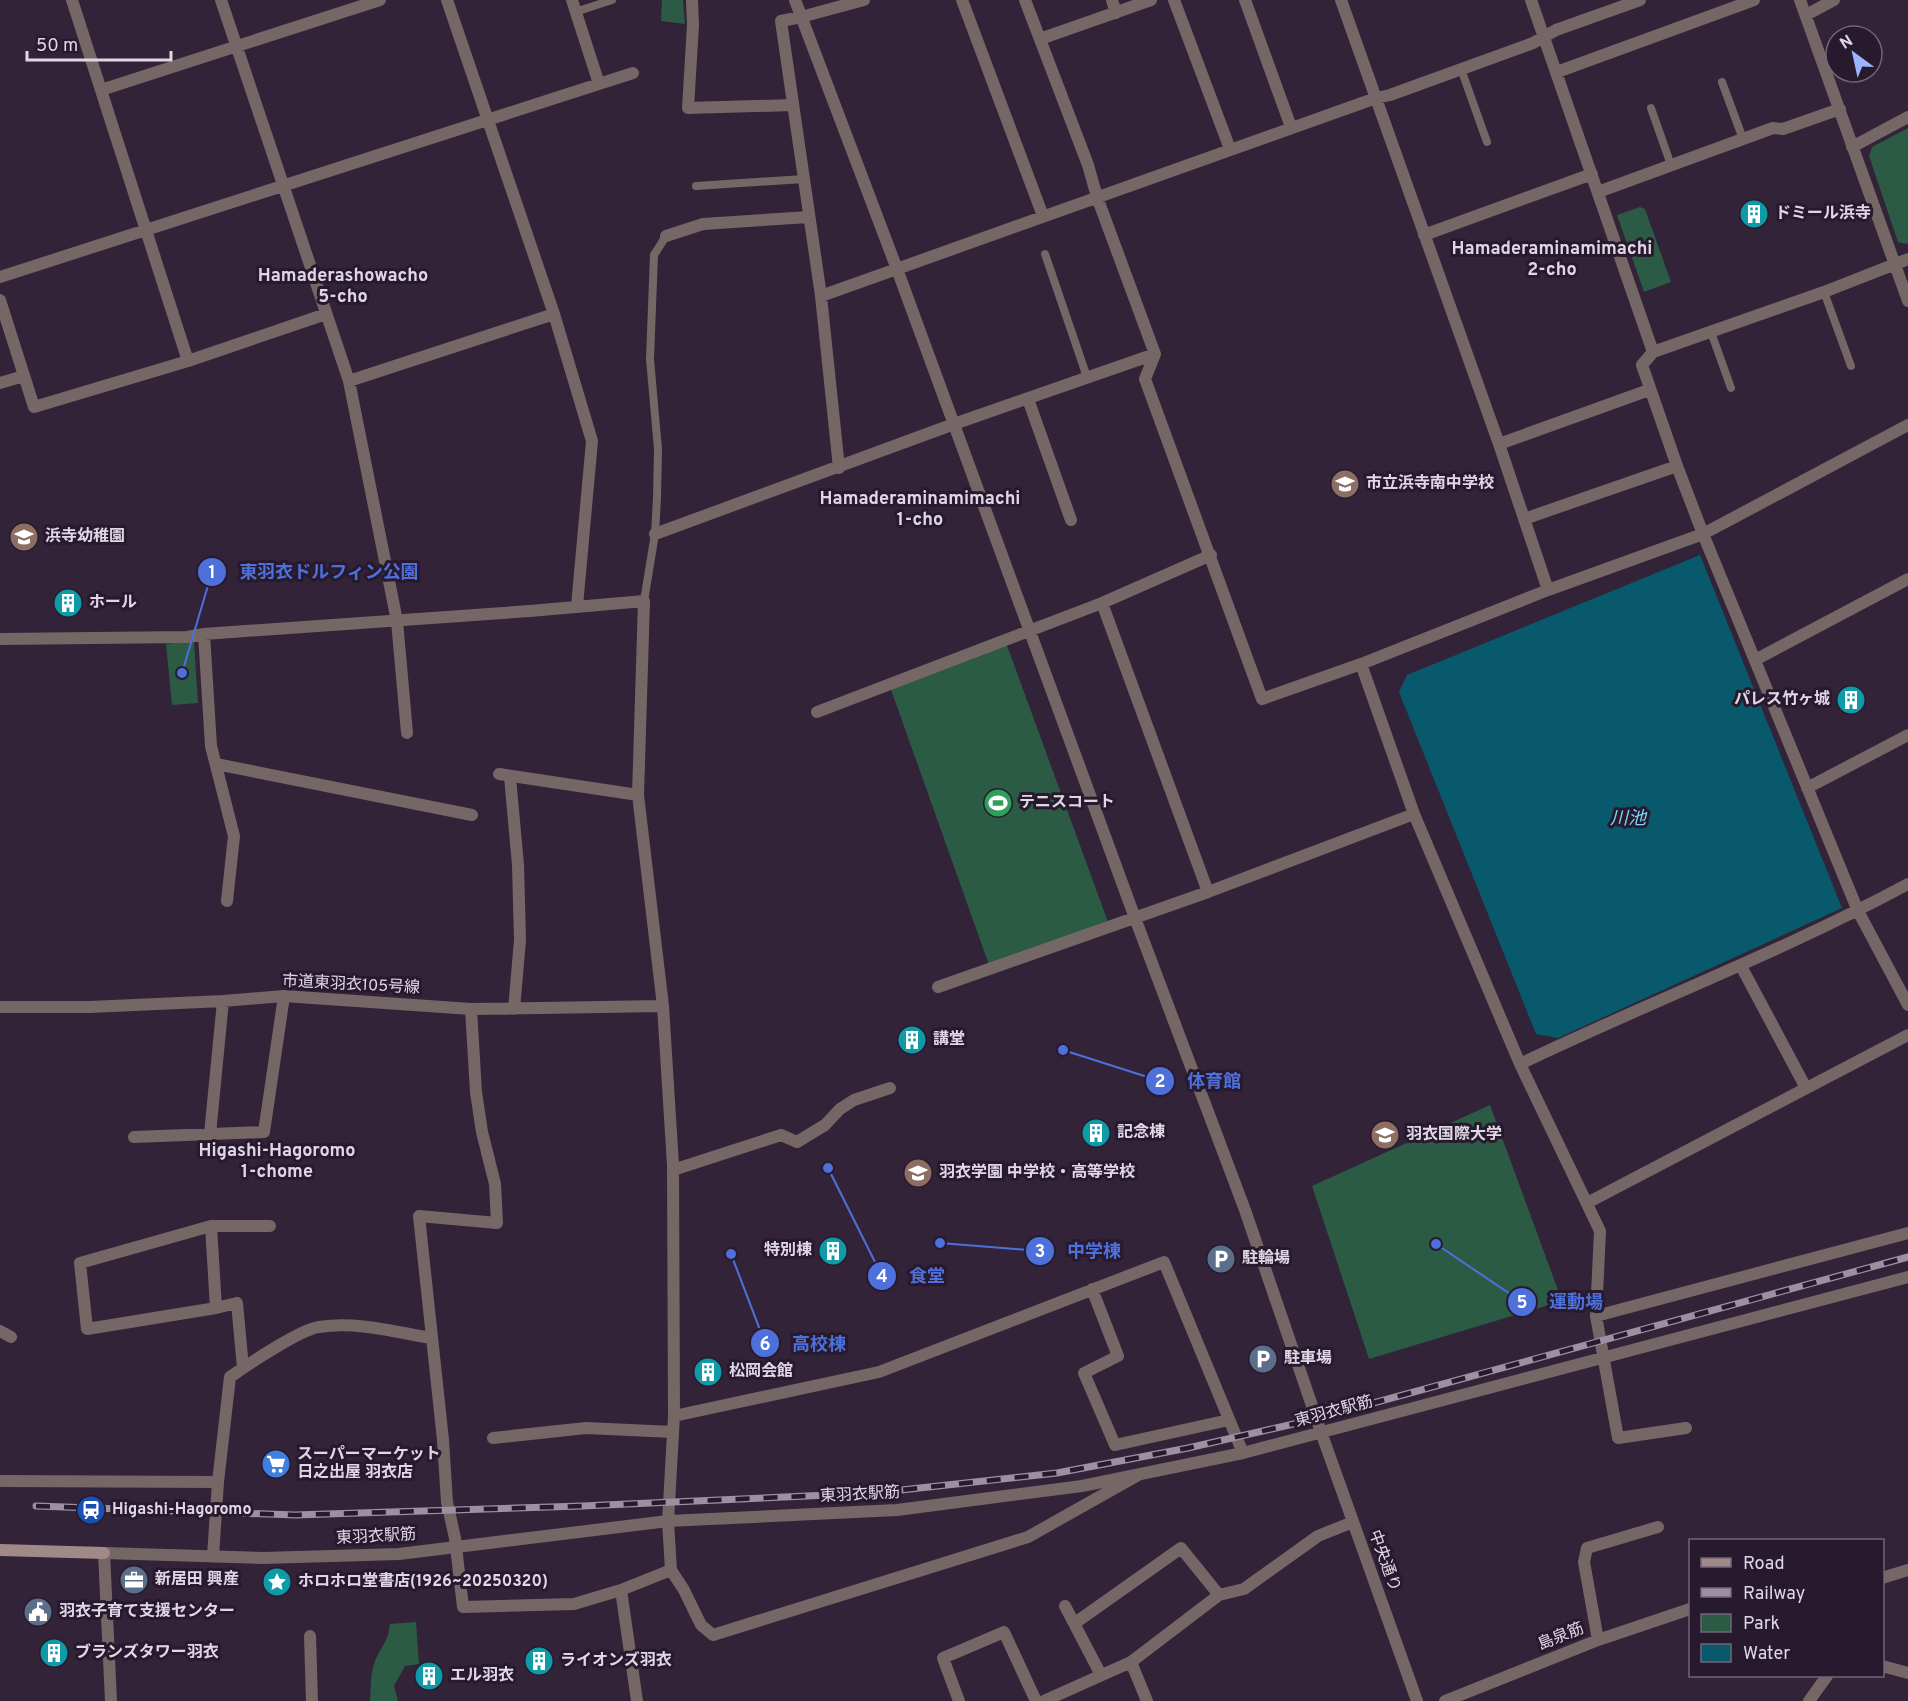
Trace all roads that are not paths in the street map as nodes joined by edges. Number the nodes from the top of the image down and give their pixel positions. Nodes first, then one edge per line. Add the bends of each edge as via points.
1 (72, 0) edge
2 (220, 0) edge
3 (380, 0) edge
4 (447, 0) edge
5 (612, 0) edge
6 (692, 0) edge
7 (795, 0) edge
8 (864, 0) edge
9 (962, 0) edge
10 (1025, 0) edge
11 (1112, 0) edge
12 (1151, 0) edge
13 (1174, 0) edge
14 (1245, 0) edge
15 (1341, 0) edge
16 (1531, 0) edge
17 (1640, 0) edge
18 (1755, 0) edge
19 (1800, 0) edge
20 (1834, 0) edge
21 (574, 6) edge
22 (1116, 13) junction
23 (1806, 15) junction
24 (801, 17) junction
25 (1545, 37) junction
26 (1040, 39) junction
27 (236, 47) junction
28 (1461, 69) junction
29 (1557, 72) junction
30 (633, 73) dead end
31 (1722, 82) dead end
32 (599, 84) junction
33 (101, 90) junction
34 (1376, 98) junction
35 (793, 105) junction
36 (1651, 108) dead end
37 (1840, 109) junction
38 (1908, 117) edge
39 (489, 120) junction
40 (1291, 127) junction
41 (1743, 139) junction
42 (1487, 142) dead end
43 (1852, 147) junction
44 (1230, 149) junction
45 (1671, 165) junction
46 (1592, 174) junction
47 (804, 179) junction
48 (696, 186) dead end
49 (283, 187) junction
50 (1598, 192) junction
51 (1097, 197) junction
52 (1044, 216) junction
53 (809, 217) junction
54 (147, 229) junction
55 (1424, 235) junction
56 (666, 236) joint
57 (1045, 254) dead end
58 (1908, 259) edge
59 (1896, 265) junction
60 (897, 269) junction
61 (0, 277) edge
62 (1824, 292) junction
63 (821, 296) junction
64 (0, 300) edge
65 (1908, 301) edge
66 (326, 314) junction
67 (554, 314) junction
68 (1711, 332) junction
69 (1653, 352) junction
70 (1155, 354) junction
71 (188, 360) junction
72 (1851, 366) dead end
73 (24, 376) junction
74 (1087, 377) junction
75 (349, 381) junction
76 (0, 383) edge
77 (1731, 388) dead end
78 (1649, 390) junction
79 (1028, 399) junction
80 (954, 424) junction
81 (1908, 425) edge
82 (1499, 444) junction
83 (1677, 466) junction
84 (839, 468) junction
85 (1524, 519) junction
86 (1071, 520) dead end
87 (655, 534) junction
88 (1703, 534) junction
89 (1211, 555) junction
90 (1908, 579) edge
91 (1548, 590) junction
92 (644, 601) junction
93 (1102, 603) junction
94 (577, 606) junction
95 (397, 621) junction
96 (1029, 630) junction
97 (204, 634) junction
98 (0, 639) edge
99 (1755, 660) junction
100 (1361, 664) junction
101 (817, 712) dead end
102 (407, 733) dead end
103 (1908, 735) edge
104 (216, 764) junction
105 (1808, 788) junction
106 (638, 795) junction
107 (1414, 814) junction
108 (472, 816) dead end
109 (1908, 884) edge
110 (1208, 892) junction
111 (227, 901) dead end
112 (1858, 911) junction
113 (1135, 918) junction
114 (1741, 966) junction
115 (938, 987) dead end
116 (284, 996) junction
117 (223, 1001) junction
118 (1908, 1005) edge
119 (663, 1006) junction
120 (0, 1007) edge
121 (471, 1009) junction
122 (514, 1009) junction
123 (1908, 1035) edge
124 (1520, 1064) junction
125 (890, 1088) dead end
126 (1806, 1088) junction
127 (210, 1134) junction
128 (134, 1137) dead end
129 (673, 1170) junction
130 (1587, 1203) junction
131 (211, 1226) junction
132 (270, 1226) dead end
133 (1908, 1233) edge
134 (1908, 1277) edge
135 (1092, 1289) junction
136 (216, 1308) junction
137 (1596, 1316) junction
138 (431, 1338) junction
139 (1603, 1358) junction
140 (243, 1368) junction
141 (674, 1416) junction
142 (1229, 1420) junction
143 (1686, 1428) dead end
144 (673, 1432) junction
145 (1321, 1432) junction
146 (493, 1438) dead end
147 (1243, 1453) junction
148 (1140, 1474) junction
149 (0, 1481) edge
150 (218, 1482) junction
151 (668, 1521) junction
152 (1353, 1522) junction
153 (1658, 1527) dead end
154 (455, 1548) junction
155 (0, 1550) edge
156 (104, 1553) junction
157 (213, 1556) junction
158 (671, 1570) junction
159 (1908, 1570) edge
160 (1884, 1577) edge
161 (621, 1590) junction
162 (1219, 1595) junction
163 (1065, 1606) dead end
164 (1689, 1609) edge
165 (1075, 1623) junction
166 (310, 1636) dead end
167 (1598, 1640) junction
168 (1131, 1662) junction
169 (1884, 1667) edge
170 (1908, 1673) edge
171 (1101, 1675) junction
172 (1826, 1677) edge
173 (111, 1701) edge
174 (312, 1701) edge
175 (637, 1701) edge
176 (959, 1701) edge
177 (1036, 1701) edge
178 (1044, 1701) edge
179 (1147, 1701) edge
180 (1417, 1701) edge
181 (1445, 1701) edge
182 (1809, 1701) edge

1 - 33 street
2 - 27 street
3 - 27 street
4 - 39 street
5 - 21 lane
6 - 35 street via 688,108
7 - 24 street, 中央通り
8 - 24 street
9 - 52 street
10 - 26 street
11 - 22 street
12 - 22 street
13 - 44 street
14 - 40 street
15 - 34 street
16 - 25 street
17 - 25 street
18 - 29 street
19 - 23 street
20 - 23 street
21 - 32 street
22 - 26 street
23 - 37 street
24 - 35 street via 781,21
24 - 60 street, 中央通り
25 - 28 street
25 - 29 street
26 - 51 street
27 - 33 street
27 - 49 street
28 - 34 street
28 - 42 lane
29 - 46 street
30 - 32 street
31 - 41 lane
32 - 39 street
33 - 54 street
34 - 40 street
34 - 55 street
35 - 47 street
36 - 45 lane
37 - 41 street
37 - 43 street
38 - 43 street
39 - 49 street
39 - 67 street
40 - 44 street
41 - 45 street
43 - 59 street
44 - 51 street
45 - 50 street
46 - 50 street
46 - 55 street
47 - 48 lane
47 - 53 street
49 - 54 street
49 - 66 street
50 - 69 street
51 - 52 street
51 - 70 street
52 - 60 street
53 - 56 street via 703,224
53 - 63 street
54 - 61 street
54 - 71 street
55 - 82 street
56 - 87 lane via 654,255 653,267 650,359 658,449
57 - 74 lane
58 - 59 street
59 - 62 street
59 - 65 street
60 - 63 street
60 - 80 street, 中央通り
62 - 68 street
62 - 72 lane
63 - 84 street
64 - 73 street
66 - 71 street
66 - 75 street
67 - 75 street
67 - 94 street via 592,441
68 - 69 street
68 - 77 lane
69 - 78 street via 1642,365
70 - 74 street
70 - 89 street via 1145,379
71 - 73 street via 34,406
73 - 76 street
74 - 79 street
75 - 95 street
78 - 82 street
78 - 83 street
79 - 80 street
79 - 86 street
80 - 84 street
80 - 96 street, 中央通り
81 - 88 street
82 - 85 street
83 - 85 street
83 - 88 street
84 - 87 street
85 - 91 street
87 - 92 lane
88 - 91 street
88 - 99 street
89 - 93 street
89 - 100 street via 1262,699
90 - 99 street
91 - 100 street
92 - 94 street
92 - 106 street
93 - 96 street
93 - 110 street
94 - 95 street
95 - 97 street
95 - 102 street
96 - 101 street
96 - 113 street, 中央通り
97 - 98 street via 187,638
97 - 104 street via 211,746
99 - 105 street
100 - 107 street
103 - 105 street
104 - 108 street
104 - 111 street via 234,836
105 - 112 street
106 - 119 street
106 - 122 street via 505,775 518,865 520,939
107 - 110 street
107 - 124 street
109 - 112 street
110 - 113 street
112 - 114 street
112 - 118 street
113 - 115 street
113 - 145 street, 中央通り via 1245,1210
114 - 124 street
114 - 126 street
116 - 117 street, 市道東羽衣105号線
116 - 121 street, 市道東羽衣105号線
116 - 127 street via 264,1132
117 - 120 street, 市道東羽衣105号線
117 - 127 street
119 - 122 street, 市道東羽衣105号線
119 - 129 street
121 - 122 street, 市道東羽衣105号線
121 - 138 street via 476,1092 495,1184 497,1223 419,1216
123 - 126 street
124 - 130 street
125 - 129 street via 854,1100 797,1142 781,1135
126 - 130 street
127 - 128 street
129 - 141 street
130 - 137 street via 1600,1231
131 - 132 street
131 - 136 street
131 - 136 street via 80,1263 87,1329
133 - 137 street
134 - 139 street, 東羽衣駅筋
135 - 141 street via 879,1372
135 - 142 street via 1164,1262
135 - 142 street via 1118,1356 1084,1372 1115,1444
136 - 140 street via 237,1303
137 - 139 street
138 - 140 street via 361,1326 317,1327
138 - 154 street
139 - 143 street via 1618,1438
139 - 145 street, 東羽衣駅筋
140 - 150 street via 230,1377
141 - 144 street
142 - 147 street
144 - 146 street via 586,1428
144 - 151 street
145 - 147 street, 東羽衣駅筋
145 - 152 street, 中央通り
147 - 148 street, 東羽衣駅筋
148 - 151 street, 東羽衣駅筋 via 1082,1486 897,1510
148 - 158 street via 1028,1537 713,1635 701,1625
149 - 150 street
150 - 157 street
151 - 154 street, 東羽衣駅筋
151 - 158 street
152 - 162 street via 1318,1536 1244,1589
152 - 180 street, 中央通り
153 - 167 street via 1587,1548 1584,1562
154 - 157 street, 東羽衣駅筋 via 399,1554
154 - 161 street via 463,1607 574,1604
155 - 156 main road
156 - 157 street, 東羽衣駅筋
156 - 173 street
158 - 161 street
159 - 160 street
161 - 175 street
162 - 165 street via 1181,1548
162 - 168 street
163 - 165 street
164 - 167 street, 島泉筋
165 - 171 street
166 - 174 street
167 - 181 street, 島泉筋
168 - 171 street
168 - 179 street
169 - 170 street
171 - 178 street
172 - 182 street
176 - 177 street via 943,1658 1004,1632

